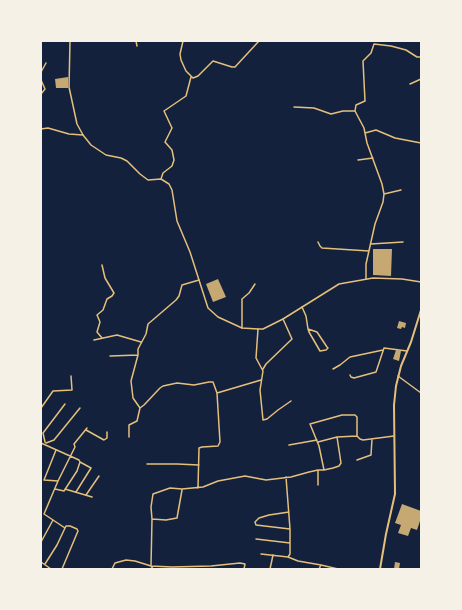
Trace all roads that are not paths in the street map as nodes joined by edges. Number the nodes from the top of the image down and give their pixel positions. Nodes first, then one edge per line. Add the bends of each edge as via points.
1 (70, 41) edge
2 (136, 41) edge
3 (184, 41) edge
4 (259, 41) edge
5 (137, 46) dead end
6 (421, 57) edge
7 (46, 63) dead end
8 (41, 72) edge
9 (191, 77) junction
10 (421, 79) edge
11 (41, 80) edge
12 (410, 84) dead end
13 (41, 94) edge
14 (294, 107) dead end
15 (355, 111) junction
16 (41, 129) edge
17 (365, 133) junction
18 (83, 135) junction
19 (421, 143) edge
20 (373, 158) junction
21 (358, 160) dead end
22 (161, 179) junction
23 (401, 190) dead end
24 (384, 194) junction
25 (318, 242) dead end
26 (403, 242) dead end
27 (371, 244) junction
28 (369, 251) junction
29 (102, 265) dead end
30 (366, 279) junction
31 (199, 280) junction
32 (421, 282) edge
33 (255, 284) dead end
34 (302, 307) junction
35 (421, 310) edge
36 (420, 318) edge
37 (283, 319) junction
38 (242, 328) junction
39 (308, 329) junction
40 (258, 330) junction
41 (102, 338) junction
42 (94, 340) dead end
43 (141, 342) junction
44 (383, 350) junction
45 (407, 351) junction
46 (138, 355) junction
47 (110, 356) dead end
48 (262, 369) junction
49 (333, 369) dead end
50 (350, 374) dead end
51 (71, 376) dead end
52 (398, 376) junction
53 (261, 380) junction
54 (217, 393) junction
55 (421, 393) edge
56 (291, 401) dead end
57 (65, 404) dead end
58 (41, 408) edge
59 (80, 408) dead end
60 (140, 408) junction
61 (107, 432) dead end
62 (357, 436) junction
63 (394, 436) junction
64 (129, 437) dead end
65 (337, 438) junction
66 (372, 439) junction
67 (318, 441) junction
68 (41, 443) edge
69 (46, 444) junction
70 (289, 444) dead end
71 (56, 450) junction
72 (70, 457) junction
73 (357, 460) dead end
74 (80, 462) junction
75 (147, 464) dead end
76 (199, 465) junction
77 (318, 470) junction
78 (324, 470) junction
79 (99, 476) dead end
80 (286, 478) junction
81 (58, 481) junction
82 (318, 486) dead end
83 (198, 488) junction
84 (55, 489) junction
85 (65, 489) junction
86 (182, 489) junction
87 (76, 492) junction
88 (86, 495) junction
89 (92, 497) dead end
90 (288, 512) junction
91 (41, 514) edge
92 (44, 514) junction
93 (152, 519) junction
94 (53, 520) junction
95 (64, 528) junction
96 (290, 529) junction
97 (256, 539) dead end
98 (41, 542) edge
99 (290, 543) junction
100 (261, 554) dead end
101 (273, 555) junction
102 (288, 557) junction
103 (41, 562) edge
104 (44, 564) junction
105 (321, 565) junction
106 (150, 566) junction
107 (51, 569) edge
108 (62, 569) edge
109 (112, 569) edge
110 (153, 569) edge
111 (244, 569) edge
112 (270, 569) edge
113 (319, 569) edge
114 (338, 569) edge
115 (380, 569) edge

1 - 18 street via 69,87 77,124
2 - 5 street
3 - 9 street via 180,58
4 - 9 street via 235,67 214,60 198,76
6 - 15 street via 406,50 374,44 371,53 362,62 365,101 356,106
7 - 8 street
9 - 22 street via 185,98 164,111 172,128 164,142 172,150 174,160
10 - 12 street
11 - 13 street via 45,89
14 - 15 street via 314,108 331,114
15 - 17 street
16 - 18 street
17 - 19 street via 376,130 395,138
17 - 20 street
18 - 22 street via 106,155 127,161 148,180
20 - 21 street
20 - 24 street
22 - 31 street via 169,184 172,190 177,221
23 - 24 street
24 - 27 street
25 - 28 street via 322,248
26 - 27 street
27 - 28 street
28 - 30 street
29 - 41 street via 105,278 114,293 97,315 100,322 97,332
30 - 32 street via 388,278
30 - 34 street via 335,286
31 - 38 street via 209,310 218,318
31 - 43 street via 182,285 176,300 148,324
33 - 38 street via 242,299
34 - 37 street
34 - 39 street
35 - 36 main road
36 - 45 main road
37 - 40 street
37 - 48 street via 292,339
38 - 40 street
39 - 39 street via 320,351 326,350 328,348 317,332
40 - 48 street via 256,358
41 - 42 street
41 - 43 street via 117,335
43 - 46 street
44 - 45 street via 386,348
44 - 49 street via 350,357
44 - 50 street via 376,372 354,378
45 - 52 main road
46 - 47 street
46 - 60 street via 131,381 131,393
48 - 53 street
51 - 58 street via 72,390 53,391
52 - 55 street
52 - 63 main road via 394,400
53 - 54 street
53 - 56 street via 261,409 264,420
54 - 60 street via 212,381 194,385 177,383 161,387
54 - 76 street via 220,444 198,448
57 - 69 street via 43,433
59 - 69 street via 54,440
60 - 64 street via 137,421 129,425
61 - 72 street via 107,438 104,440 87,429 74,444
62 - 65 street
62 - 66 street via 361,439
62 - 67 street via 356,416 342,415 310,424
63 - 66 street
63 - 115 main road via 395,494
65 - 67 street
65 - 78 street via 341,464
66 - 73 street via 370,455
67 - 70 street
67 - 78 street
68 - 69 street
69 - 71 street
71 - 72 street
71 - 81 street via 44,480
72 - 74 street
72 - 81 street
74 - 85 street
74 - 87 street via 91,468
75 - 76 street
76 - 83 street
77 - 78 street
77 - 80 street
77 - 82 street
79 - 88 street
80 - 83 street via 266,480 245,476 218,480
80 - 90 street
81 - 84 street
83 - 86 street
84 - 85 street
84 - 92 street
85 - 87 street
86 - 93 street via 170,488 153,495
86 - 93 street via 177,518
87 - 88 street
88 - 89 street
90 - 96 street
90 - 96 street via 259,518 255,522 256,525
91 - 92 street
92 - 94 street
93 - 106 street
94 - 95 street
94 - 98 street
95 - 104 street
95 - 108 street via 70,526 78,531
96 - 99 street
97 - 99 street
99 - 102 street via 291,551
100 - 101 street
101 - 102 street
101 - 112 street
102 - 105 street
103 - 104 street
104 - 107 street
105 - 113 street
105 - 114 street
106 - 109 street via 124,560 115,563
106 - 110 street
106 - 111 street via 245,564

